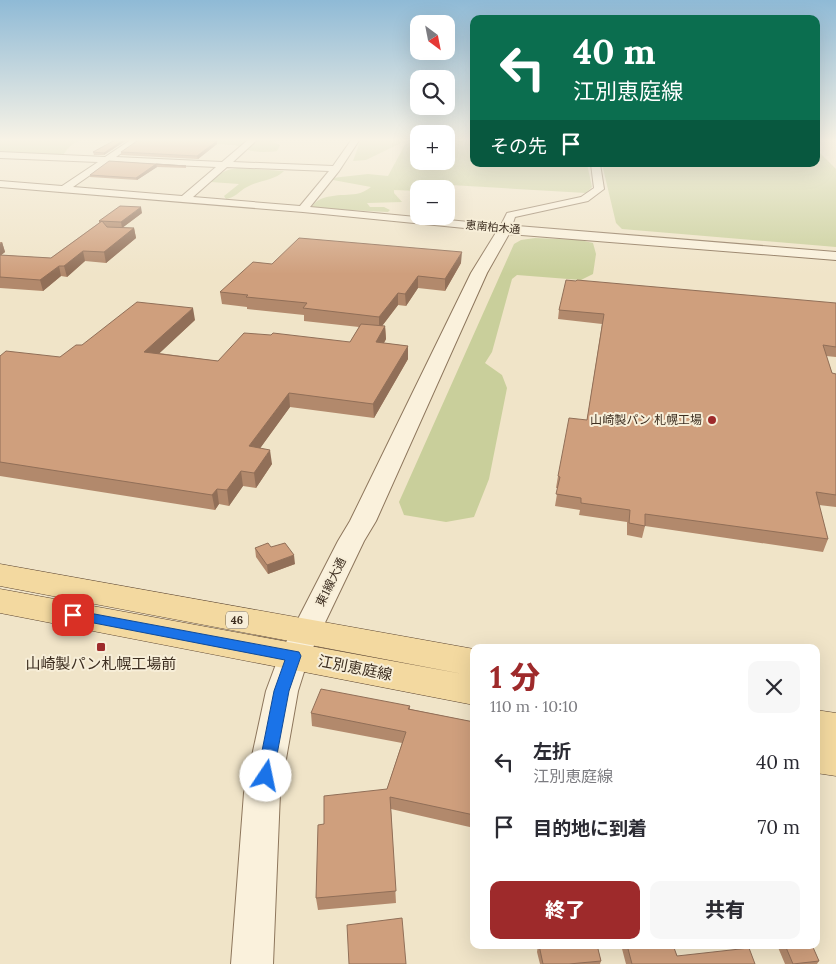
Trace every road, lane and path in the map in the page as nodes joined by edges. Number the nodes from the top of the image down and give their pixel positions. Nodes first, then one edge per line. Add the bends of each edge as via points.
1 (2, 184) edge
2 (71, 184) edge
3 (201, 184) edge
4 (324, 184) edge
5 (598, 184) edge
6 (64, 189) junction
7 (184, 199) junction
8 (303, 209) junction
9 (505, 228) junction
10 (836, 256) edge
11 (0, 575) edge
12 (0, 601) edge
13 (300, 644) junction
14 (470, 663) edge
15 (470, 690) edge
16 (820, 727) edge
17 (836, 729) edge
18 (820, 757) edge
19 (836, 759) edge
20 (252, 964) edge

1 - 6 street, 恵南柏木通
2 - 6 street
3 - 7 street
4 - 8 street
5 - 9 street via 599,189 584,199 511,215
6 - 7 street, 恵南柏木通
7 - 8 street, 恵南柏木通
8 - 9 street, 恵南柏木通
9 - 10 street, 恵南柏木通
9 - 13 street, 東1線大通 via 478,273 367,513
11 - 13 main road, 江別恵庭線 / 46
12 - 13 main road, 江別恵庭線 / 46
13 - 14 main road, 江別恵庭線 / 46
13 - 15 main road, 江別恵庭線 / 46
13 - 20 street, 東1線大通 via 282,691 262,793
16 - 17 main road
18 - 19 main road

